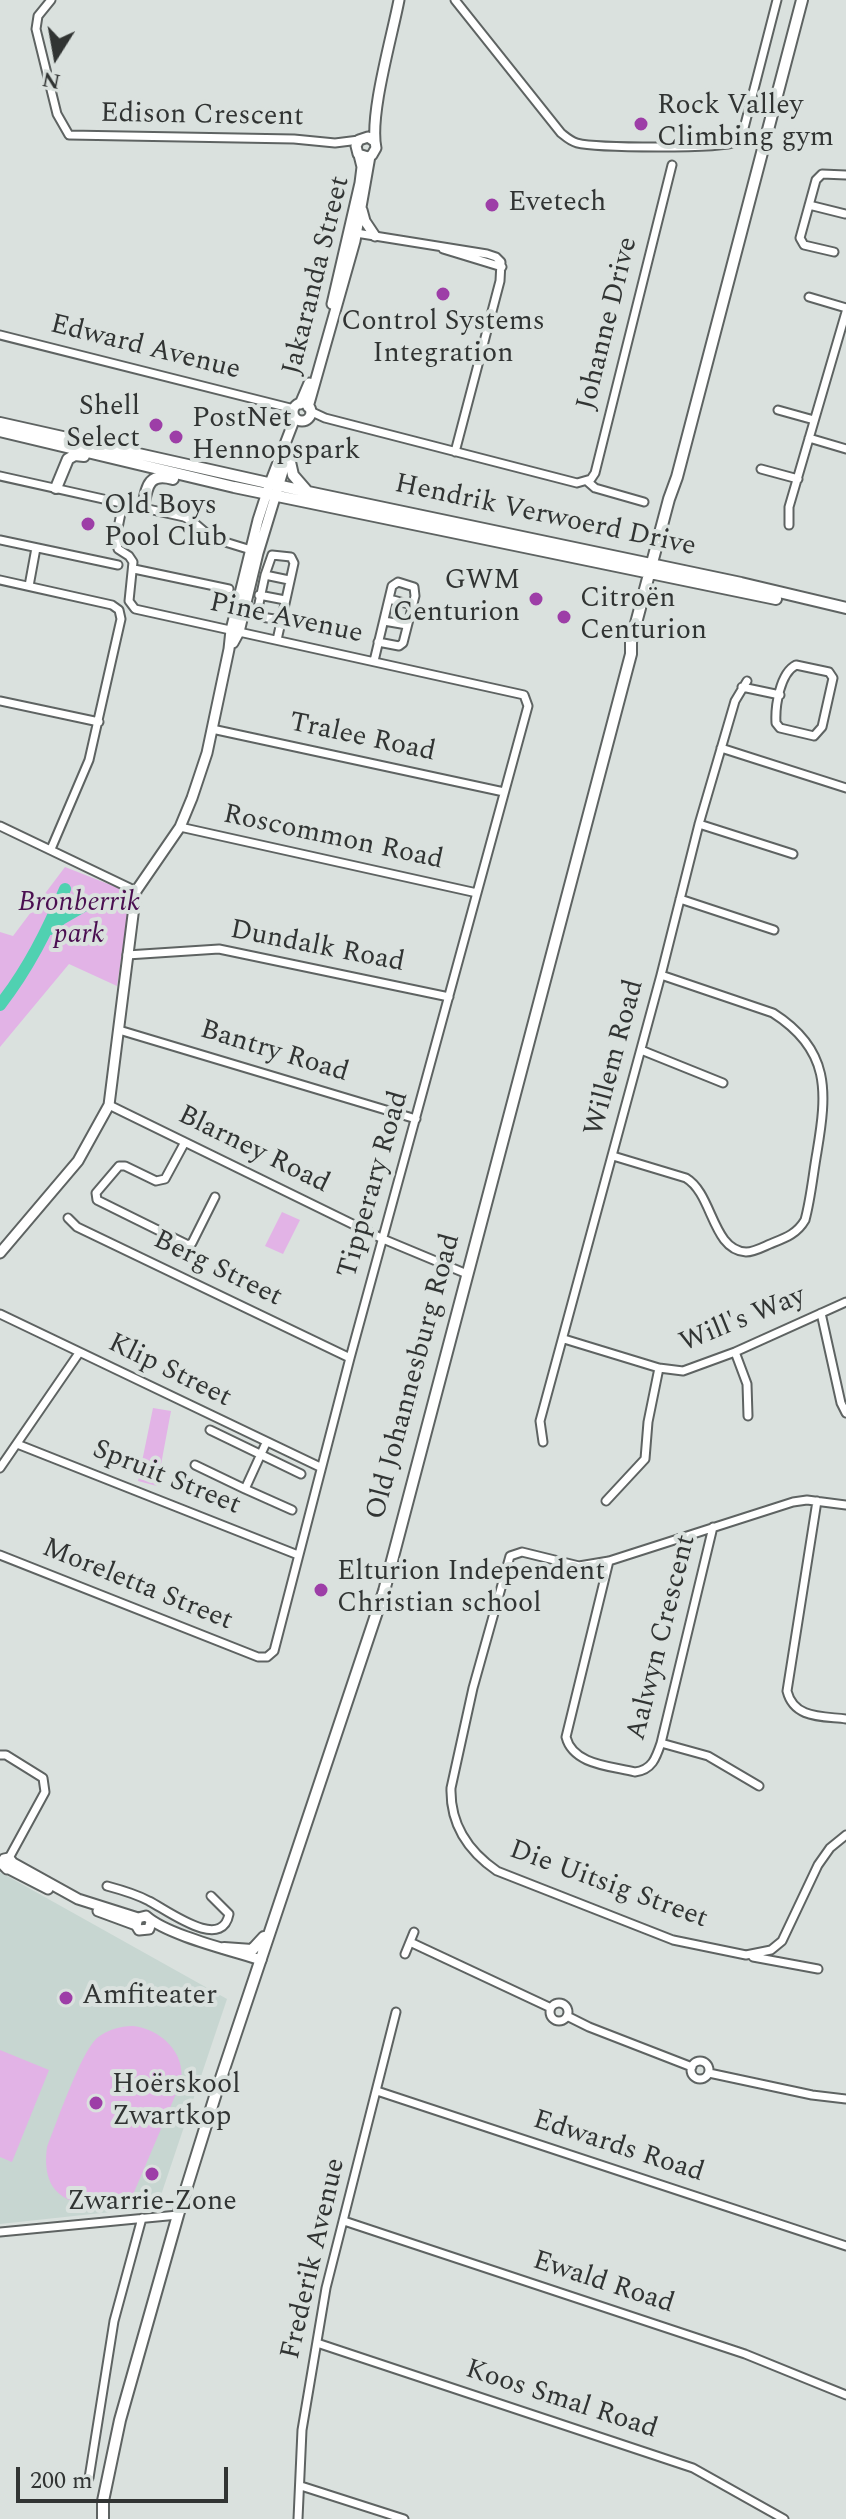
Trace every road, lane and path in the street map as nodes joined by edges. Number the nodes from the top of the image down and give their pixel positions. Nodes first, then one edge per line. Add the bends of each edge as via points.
1 (51, 0) edge
2 (399, 0) edge
3 (455, 0) edge
4 (777, 0) edge
5 (802, 0) edge
6 (376, 114) junction
7 (360, 139) junction
8 (374, 141) junction
9 (335, 143) junction
10 (362, 154) junction
11 (672, 165) dead end
12 (846, 175) edge
13 (809, 205) junction
14 (361, 207) junction
15 (845, 214) edge
16 (356, 233) junction
17 (375, 236) junction
18 (834, 252) dead end
19 (336, 286) junction
20 (809, 297) dead end
21 (846, 310) edge
22 (0, 335) edge
23 (778, 410) dead end
24 (301, 413) junction
25 (814, 420) junction
26 (0, 423) edge
27 (0, 431) edge
28 (809, 438) junction
29 (51, 443) junction
30 (846, 449) edge
31 (455, 452) junction
32 (288, 453) junction
33 (149, 466) junction
34 (761, 469) dead end
35 (0, 476) edge
36 (60, 476) junction
37 (798, 479) junction
38 (587, 481) junction
39 (234, 487) junction
40 (56, 488) junction
41 (272, 489) junction
42 (308, 492) junction
43 (644, 502) dead end
44 (123, 503) junction
45 (143, 507) junction
46 (267, 524) junction
47 (789, 525) dead end
48 (0, 540) edge
49 (36, 548) junction
50 (251, 550) junction
51 (118, 565) dead end
52 (134, 569) junction
53 (654, 569) junction
54 (265, 575) junction
55 (252, 576) junction
56 (0, 580) edge
57 (289, 580) junction
58 (29, 586) junction
59 (229, 589) dead end
60 (259, 595) junction
61 (389, 599) junction
62 (285, 600) junction
63 (412, 605) junction
64 (846, 611) edge
65 (281, 620) junction
66 (384, 621) junction
67 (407, 625) junction
68 (235, 631) junction
69 (277, 640) junction
70 (378, 642) junction
71 (374, 661) junction
72 (780, 695) junction
73 (0, 701) edge
74 (527, 714) joint
75 (99, 722) junction
76 (212, 729) junction
77 (721, 748) junction
78 (846, 788) edge
79 (504, 792) junction
80 (699, 824) junction
81 (0, 826) edge
82 (180, 827) junction
83 (51, 849) junction
84 (793, 854) dead end
85 (136, 891) junction
86 (477, 893) junction
87 (680, 899) junction
88 (774, 930) dead end
89 (127, 955) junction
90 (661, 975) junction
91 (449, 997) junction
92 (119, 1030) junction
93 (641, 1050) junction
94 (723, 1083) dead end
95 (109, 1105) junction
96 (416, 1119) junction
97 (185, 1142) junction
98 (613, 1156) junction
99 (215, 1197) dead end
100 (68, 1218) dead end
101 (383, 1239) junction
102 (0, 1253) edge
103 (467, 1274) junction
104 (846, 1302) edge
105 (821, 1313) junction
106 (0, 1314) edge
107 (564, 1339) junction
108 (735, 1352) junction
109 (79, 1353) junction
110 (350, 1358) junction
111 (659, 1368) junction
112 (846, 1413) edge
113 (748, 1416) dead end
114 (210, 1430) dead end
115 (543, 1442) dead end
116 (266, 1443) junction
117 (17, 1444) junction
118 (262, 1454) junction
119 (195, 1465) dead end
120 (320, 1467) junction
121 (0, 1468) edge
122 (301, 1474) dead end
123 (245, 1489) junction
124 (606, 1501) dead end
125 (817, 1501) junction
126 (846, 1505) edge
127 (292, 1510) dead end
128 (713, 1527) junction
129 (0, 1555) edge
130 (298, 1555) junction
131 (609, 1561) junction
132 (258, 1657) joint
133 (846, 1719) edge
134 (661, 1743) junction
135 (0, 1755) edge
136 (759, 1786) dead end
137 (846, 1835) edge
138 (5, 1862) edge
139 (107, 1886) dead end
140 (211, 1896) dead end
141 (152, 1903) junction
142 (144, 1921) junction
143 (273, 1922) junction
144 (414, 1932) dead end
145 (410, 1942) junction
146 (224, 1948) junction
147 (405, 1954) dead end
148 (746, 1955) junction
149 (260, 1963) junction
150 (818, 1969) dead end
151 (396, 2012) dead end
152 (692, 2067) junction
153 (709, 2073) junction
154 (377, 2091) junction
155 (846, 2099) edge
156 (178, 2215) junction
157 (142, 2218) junction
158 (344, 2221) junction
159 (0, 2232) edge
160 (846, 2246) edge
161 (317, 2343) junction
162 (846, 2395) edge
163 (89, 2478) dead end
164 (301, 2486) junction
165 (103, 2519) edge
166 (298, 2519) edge
167 (404, 2519) edge
168 (784, 2519) edge

1 - 9 street, Edison Crescent via 38,16 36,29 57,114 69,135
2 - 6 street
3 - 4 street via 572,141 717,146 736,142 745,124
5 - 53 main road, Old Johannesburg Road
6 - 7 street
6 - 8 street
7 - 8 street
7 - 9 street, Edison Crescent
7 - 10 street
8 - 10 street via 376,151
9 - 10 street, Edison Crescent
10 - 14 street, Jakaranda Street
10 - 19 street, Jakaranda Street
11 - 38 street, Johanne Drive via 595,473
12 - 13 street via 819,176
13 - 15 street
13 - 18 street via 801,243
14 - 16 street, Jakaranda Street
14 - 17 street
16 - 17 street
16 - 19 street
16 - 24 street, Jakaranda Street
17 - 31 street via 437,246 502,267
19 - 24 street, Jakaranda Street
20 - 21 street
21 - 25 street
22 - 24 street, Edward Avenue
23 - 25 street
24 - 31 street, Edward Avenue
24 - 32 street, Jakaranda Street
24 - 41 street, Jakaranda Street
25 - 28 street
26 - 41 main road, Hendrik Verwoerd Drive
27 - 29 main road, Hendrik Verwoerd Drive
28 - 30 street
28 - 37 street
29 - 33 main road, Hendrik Verwoerd Drive
29 - 36 main road via 60,454
31 - 38 street, Edward Avenue via 577,483
32 - 41 street, Jakaranda Street
32 - 42 main road via 293,475
33 - 36 main road via 77,455 68,459
33 - 39 main road, Hendrik Verwoerd Drive
34 - 37 street
35 - 40 street
36 - 40 main road
37 - 47 street
38 - 43 street
39 - 41 main road, Hendrik Verwoerd Drive
39 - 45 main road via 162,476 148,486
40 - 44 street
41 - 42 main road, Hendrik Verwoerd Drive
41 - 46 street
41 - 50 street
41 - 53 main road, Hendrik Verwoerd Drive
42 - 53 main road, Hendrik Verwoerd Drive
44 - 45 street
44 - 52 street, Pine Avenue via 116,546 132,559
45 - 50 street via 184,517 212,538
46 - 50 street
46 - 55 street
48 - 49 street
49 - 51 street
49 - 58 street
50 - 55 street
50 - 68 street
52 - 59 street
52 - 68 street, Pine Avenue via 129,601 135,609
53 - 64 main road, Hendrik Verwoerd Drive
53 - 103 main road, Old Johannesburg Road
54 - 57 street
54 - 57 street via 272,555 291,557
54 - 60 street
55 - 68 street
56 - 58 street
57 - 62 street
58 - 75 street via 119,610
60 - 62 street
60 - 65 street via 258,616
61 - 63 street
61 - 63 street via 398,582 414,587
61 - 66 street
62 - 65 street
63 - 67 street
65 - 69 street
66 - 67 street
66 - 70 street
67 - 70 street via 402,645
68 - 69 street, Pine Avenue
68 - 76 street
69 - 71 street, Pine Avenue
70 - 71 street
71 - 74 street, Pine Avenue via 524,695
72 - 72 street via 788,670 796,665 829,672 833,678 816,736 777,726
72 - 77 street, Willem Road via 744,684
73 - 75 street
74 - 79 street, Tipperary Road
75 - 83 street via 89,760
76 - 79 street, Tralee Road
76 - 82 street
77 - 78 street
77 - 80 street, Willem Road
79 - 86 street, Tipperary Road
80 - 84 street
80 - 87 street, Willem Road
81 - 83 street
82 - 85 street
82 - 86 street, Roscommon Road
83 - 85 street
85 - 89 street
86 - 91 street, Tipperary Road
87 - 88 street
87 - 90 street, Willem Road
89 - 91 street, Dundalk Road via 219,949
89 - 92 street
90 - 93 street, Willem Road
90 - 98 street via 773,1013 808,1046 825,1100 805,1220 788,1237 751,1252 737,1249 723,1239 694,1183
91 - 96 street, Tipperary Road
92 - 95 street
92 - 96 street, Bantry Road
93 - 94 street
93 - 98 street, Willem Road
95 - 97 street, Blarney Road
95 - 102 street via 73,1168
96 - 101 street, Tipperary Road
97 - 99 street via 165,1179 156,1181 119,1166 96,1193 97,1200 188,1245
97 - 101 street, Blarney Road
98 - 107 street, Willem Road
100 - 110 street, Berg Street via 77,1227
101 - 103 street, Blarney Road
101 - 110 street, Tipperary Road
103 - 143 main road, Old Johannesburg Road via 384,1591
104 - 105 street, Will's Way
105 - 108 street, Will's Way
105 - 112 street
106 - 109 street, Klip Street
107 - 111 street, Will's Way
107 - 115 street, Willem Road via 540,1421
108 - 111 street, Will's Way via 683,1371
108 - 113 street via 747,1384
109 - 116 street, Klip Street
109 - 117 street
110 - 120 street, Tipperary Road
111 - 124 street via 646,1457
114 - 118 street
116 - 118 street
116 - 120 street, Klip Street
117 - 121 street
117 - 130 street, Spruit Street
118 - 122 street
118 - 123 street
119 - 123 street
120 - 130 street, Tipperary Road
123 - 127 street
125 - 126 street, Die Uitsig Street
125 - 128 street, Die Uitsig Street via 793,1502
125 - 133 street via 789,1699 805,1714
128 - 131 street, Die Uitsig Street
128 - 134 street, Aalwyn Crescent
129 - 132 street, Moreletta Street
130 - 132 street, Tipperary Road via 274,1651
131 - 134 street, Aalwyn Crescent via 567,1729 568,1745 587,1760 635,1772 647,1769
131 - 148 street, Die Uitsig Street via 574,1565 522,1552 507,1560 451,1788 456,1823 475,1854 497,1871 673,1940
134 - 136 street via 708,1756
135 - 138 street via 46,1784
137 - 148 street via 818,1865 782,1941 771,1950
138 - 142 street via 78,1899
139 - 141 street
140 - 141 street via 229,1914 217,1930 180,1919
141 - 142 street
142 - 146 street
142 - 149 street
143 - 146 main road via 254,1949
143 - 149 main road, Old Johannesburg Road
144 - 145 street
145 - 147 street
145 - 152 street via 551,2008 562,2003 567,2016 589,2027
146 - 149 street
148 - 150 street, Die Uitsig Street
149 - 156 main road, Old Johannesburg Road
151 - 154 street, Frederik Avenue
152 - 153 street via 698,2079
152 - 153 street via 704,2062
153 - 155 street
154 - 158 street, Frederik Avenue
154 - 160 street, Edwards Road
156 - 157 street
156 - 165 main road, Old Johannesburg Road via 120,2420
157 - 159 street
157 - 163 street via 114,2318
158 - 161 street, Frederik Avenue
158 - 162 street, Ewald Road via 745,2354
161 - 164 street, Frederik Avenue via 302,2430
161 - 168 street, Koos Smal Road via 693,2468
164 - 166 street, Frederik Avenue
164 - 167 street

